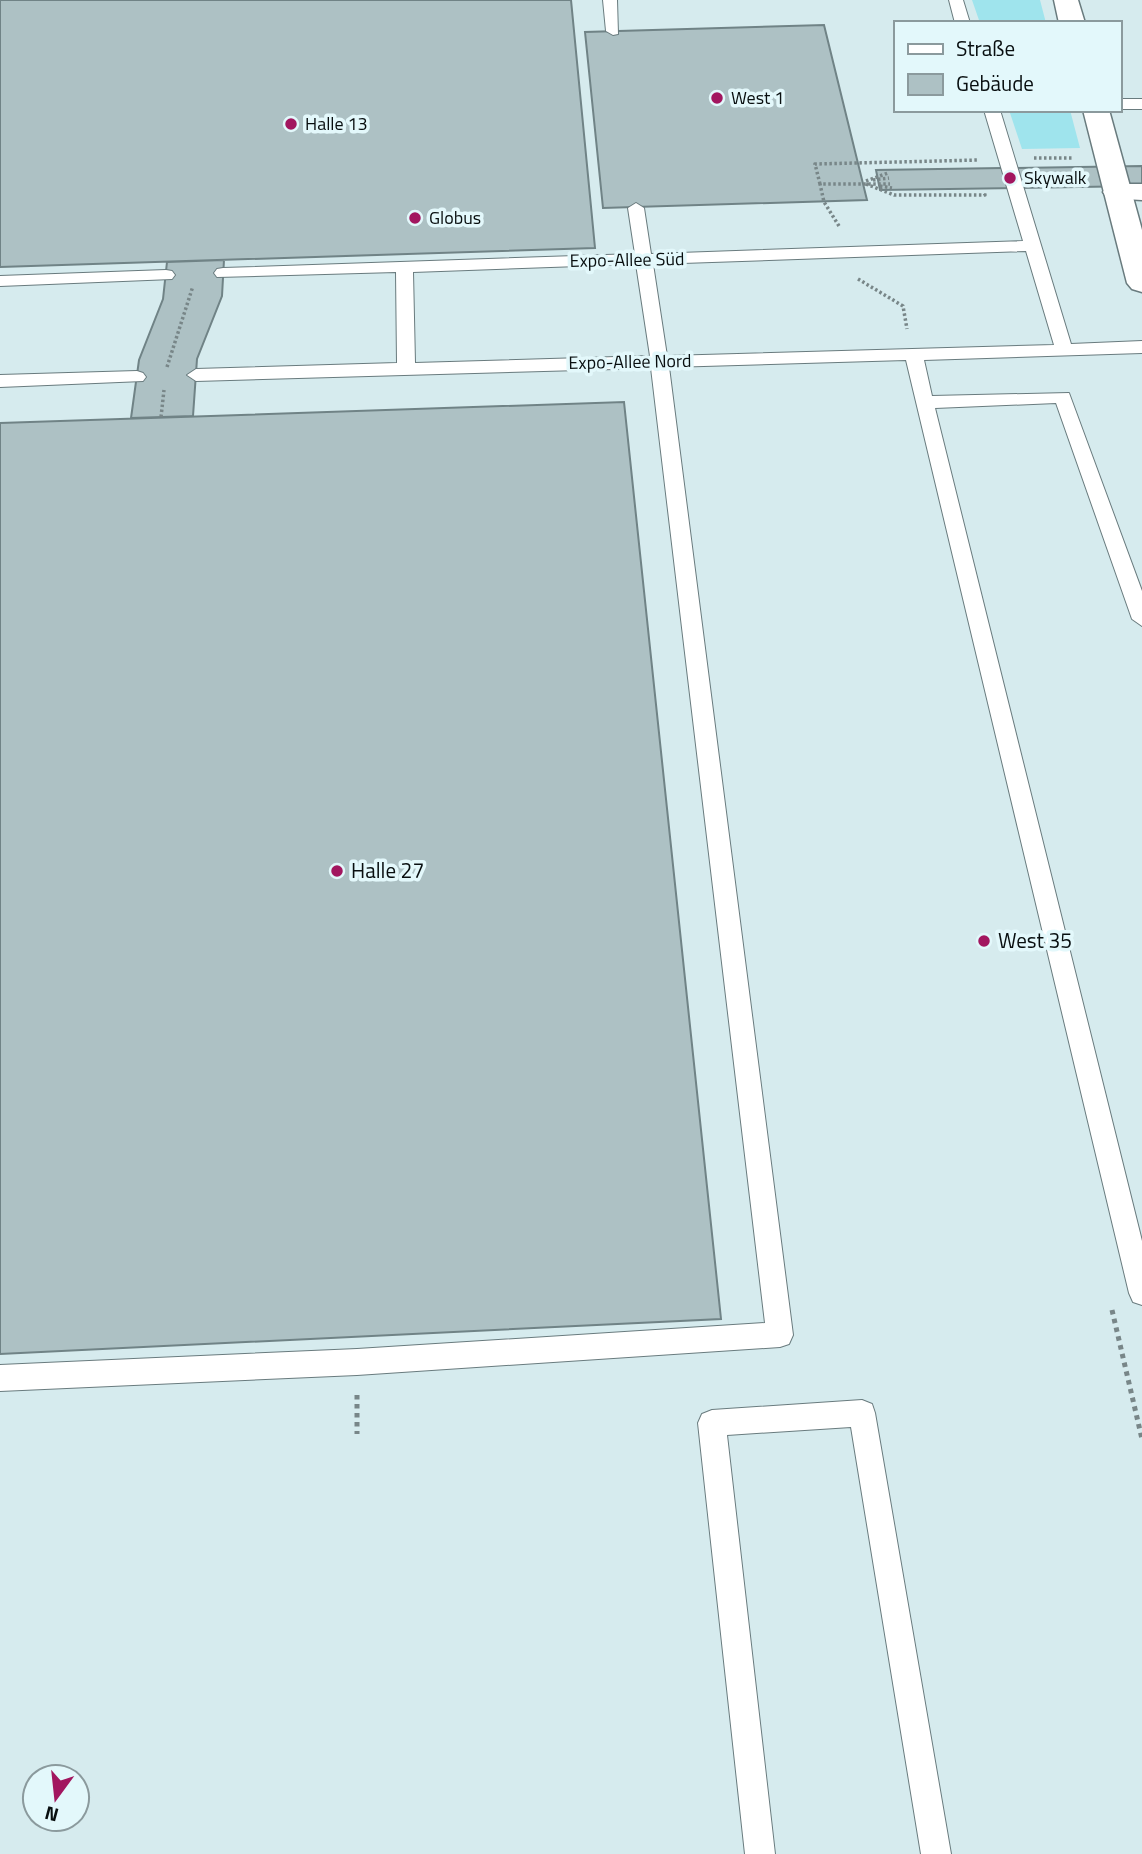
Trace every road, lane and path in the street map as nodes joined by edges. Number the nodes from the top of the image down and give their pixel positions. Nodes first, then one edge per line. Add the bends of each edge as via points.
1 (610, 0) edge
2 (956, 0) edge
3 (1066, 0) edge
4 (962, 21) edge
5 (1071, 21) edge
6 (613, 31) dead end
7 (1121, 104) edge
8 (1142, 104) edge
9 (993, 112) edge
10 (1097, 112) edge
11 (1062, 158) dead end
12 (1007, 159) junction
13 (888, 175) dead end
14 (862, 182) junction
15 (820, 184) junction
16 (891, 186) dead end
17 (984, 189) dead end
18 (1130, 192) edge
19 (636, 208) dead end
20 (1032, 246) junction
21 (850, 253) junction
22 (645, 258) junction
23 (404, 266) junction
24 (223, 273) dead end
25 (194, 274) dead end
26 (166, 275) dead end
27 (0, 281) edge
28 (1142, 283) edge
29 (1142, 347) edge
30 (1064, 350) junction
31 (913, 353) junction
32 (659, 360) junction
33 (406, 369) junction
34 (196, 375) dead end
35 (166, 376) dead end
36 (136, 377) dead end
37 (0, 381) edge
38 (164, 390) dead end
39 (925, 402) junction
40 (161, 417) dead end
41 (1142, 619) edge
42 (1142, 1293) edge
43 (0, 1378) edge
44 (760, 1854) edge
45 (936, 1854) edge

1 - 6 lane
2 - 4 lane
3 - 5 main road
7 - 8 lane
9 - 12 lane
10 - 18 main road
11 - 12 path
12 - 15 path via 815,164
12 - 20 lane
13 - 14 path
14 - 15 path
14 - 16 path
14 - 17 path via 894,195 985,195
15 - 21 path via 824,202
18 - 28 main road
19 - 22 lane
20 - 21 lane, Expo-Allee Süd
20 - 30 lane
21 - 22 lane, Expo-Allee Süd
21 - 31 path via 856,278 904,306
22 - 23 lane, Expo-Allee Süd
22 - 32 lane
23 - 24 lane, Expo-Allee Süd
23 - 33 lane
25 - 35 path via 192,296 168,358
26 - 27 lane
29 - 30 lane, Expo-Allee Nord
30 - 31 lane, Expo-Allee Nord
31 - 32 lane, Expo-Allee Nord
31 - 39 lane
32 - 33 lane, Expo-Allee Nord
32 - 43 lane via 780,1335 357,1362
33 - 34 lane, Expo-Allee Nord
36 - 37 lane
38 - 40 path
39 - 41 lane via 1063,397
39 - 42 lane
44 - 45 lane via 712,1423 862,1413

